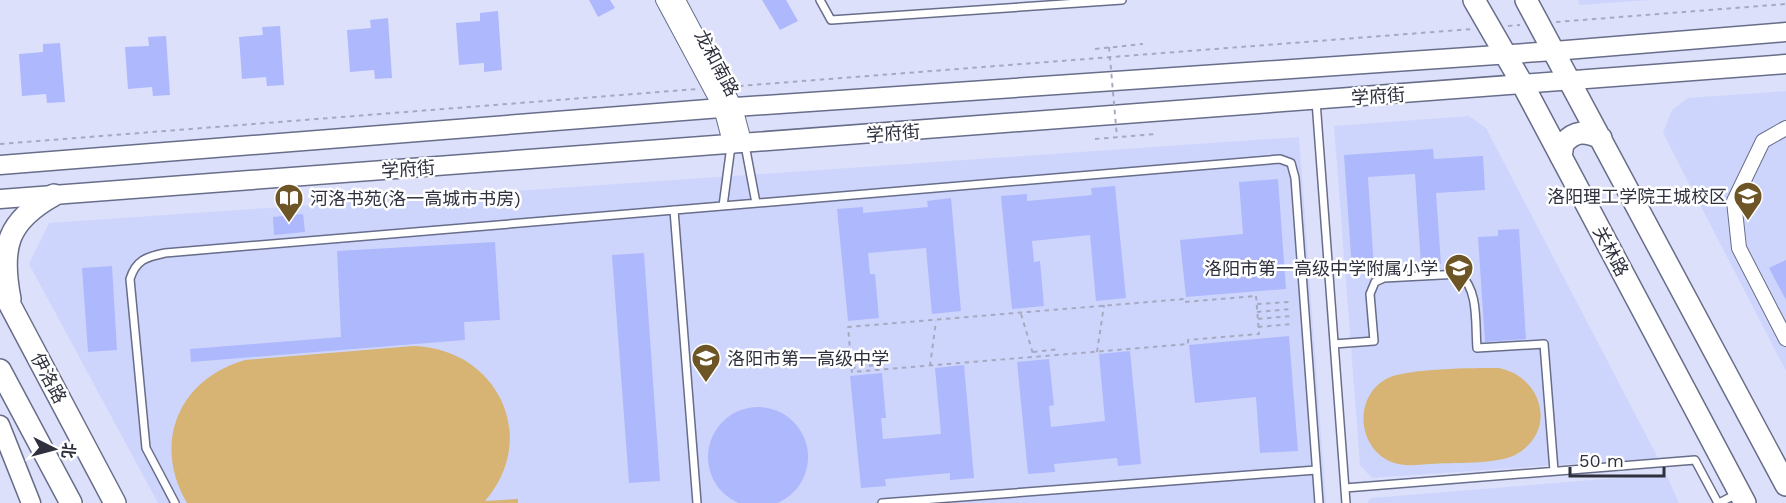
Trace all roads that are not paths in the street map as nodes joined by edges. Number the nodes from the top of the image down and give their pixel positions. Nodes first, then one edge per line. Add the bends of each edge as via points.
1 (663, 0) edge
2 (678, 0) edge
3 (820, 0) edge
4 (1122, 0) edge
5 (1474, 0) edge
6 (1526, 0) edge
7 (1786, 32) edge
8 (1554, 51) junction
9 (1503, 53) junction
10 (1786, 64) edge
11 (1571, 82) junction
12 (1523, 85) junction
13 (717, 88) junction
14 (1316, 101) junction
15 (728, 108) junction
16 (1786, 129) edge
17 (1601, 138) junction
18 (738, 145) junction
19 (1561, 157) junction
20 (0, 165) edge
21 (54, 195) junction
22 (0, 199) edge
23 (756, 203) junction
24 (723, 206) junction
25 (674, 210) junction
26 (0, 286) edge
27 (14, 311) junction
28 (1786, 339) edge
29 (1334, 344) junction
30 (0, 370) edge
31 (0, 386) edge
32 (0, 425) edge
33 (1316, 470) junction
34 (1554, 471) junction
35 (1786, 485) edge
36 (1345, 488) junction
37 (1742, 498) edge
38 (31, 503) edge
39 (58, 503) edge
40 (71, 503) edge
41 (115, 503) edge
42 (175, 503) edge
43 (697, 503) edge
44 (882, 503) edge
45 (1319, 503) edge
46 (1346, 503) edge
47 (1719, 503) edge

1 - 13 street, 龙和南路
2 - 13 street, 龙和南路
3 - 4 lane via 831,20
5 - 9 main road, 关林路
6 - 8 main road
7 - 8 main road, 学府街
8 - 9 main road, 学府街
8 - 11 main road
9 - 12 main road, 关林路
9 - 15 main road, 学府街
10 - 11 main road, 学府街
11 - 12 main road, 学府街
11 - 17 main road
12 - 14 main road, 学府街
12 - 19 main road, 关林路
13 - 15 street, 龙和南路
14 - 18 main road, 学府街
14 - 29 lane
15 - 18 street, 龙和南路
15 - 20 main road, 学府街
16 - 28 street via 1763,141 1734,201 1739,248
17 - 19 main road via 1578,132 1563,144
17 - 35 main road
18 - 21 main road, 学府街
18 - 23 lane
18 - 24 lane
19 - 37 main road, 关林路
21 - 22 main road, 学府街
21 - 27 main road via 19,220 4,253 3,271
23 - 24 lane
23 - 33 lane via 1280,159 1291,163
24 - 25 lane
25 - 42 lane via 146,257 134,266 130,279 146,448
25 - 43 lane
26 - 27 main road, 伊洛路
27 - 41 main road, 伊洛路
29 - 34 lane via 1374,341 1370,294 1375,282 1384,278 1460,274 1473,292 1477,348 1544,344
29 - 36 lane
30 - 40 main road
31 - 39 main road
32 - 38 main road
33 - 44 lane
33 - 45 lane
34 - 36 lane
34 - 47 lane via 1695,460
36 - 46 lane
37 - 47 lane

